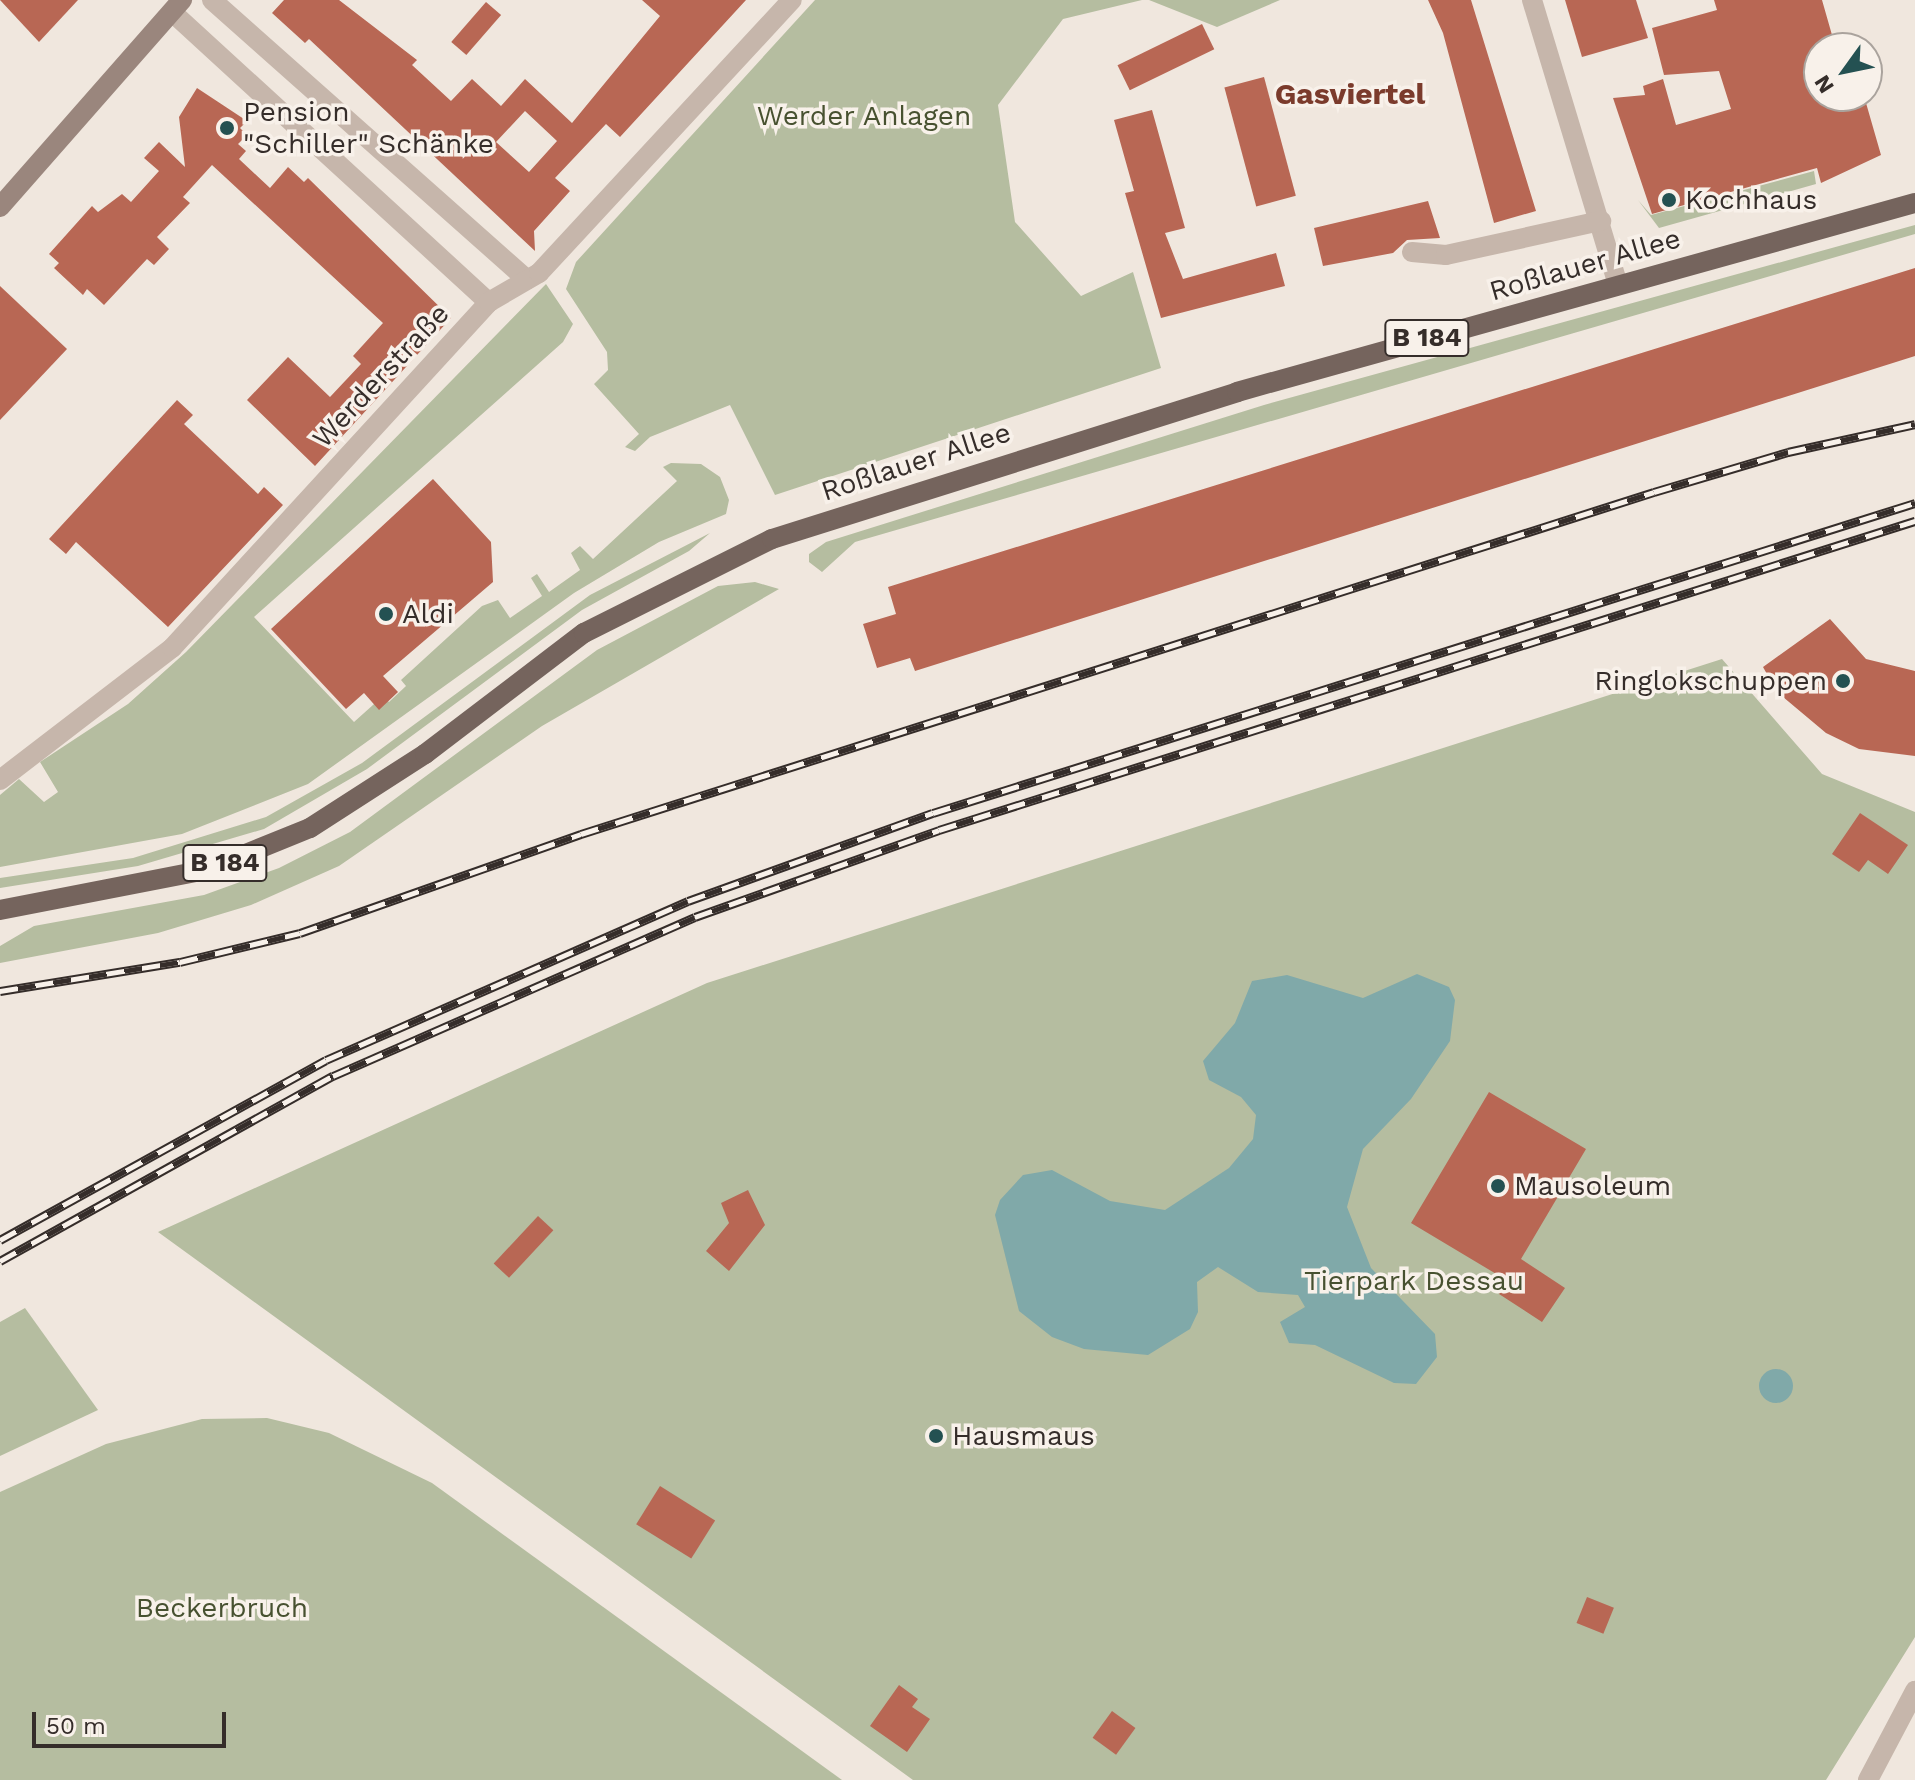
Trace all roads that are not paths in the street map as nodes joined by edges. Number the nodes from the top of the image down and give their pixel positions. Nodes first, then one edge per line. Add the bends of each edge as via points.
1 (212, 0) edge
2 (792, 0) edge
3 (1532, 0) edge
4 (177, 6) edge
5 (1915, 203) edge
6 (0, 207) edge
7 (1601, 221) junction
8 (1412, 252) dead end
9 (527, 280) junction
10 (1618, 285) junction
11 (489, 302) junction
12 (0, 780) edge
13 (0, 910) edge
14 (1915, 1691) edge
15 (1868, 1780) edge

1 - 9 street
2 - 9 street, Werderstraße
3 - 7 street
4 - 6 main road
4 - 11 street
5 - 10 main road, Roßlauer Allee / B 184
7 - 8 street via 1446,255
7 - 10 street
9 - 11 street, Werderstraße
10 - 13 main road, Roßlauer Allee / B 184 via 1237,392 772,539 584,633 425,754 310,828 206,870
11 - 12 street, Werderstraße via 146,674
14 - 15 street

